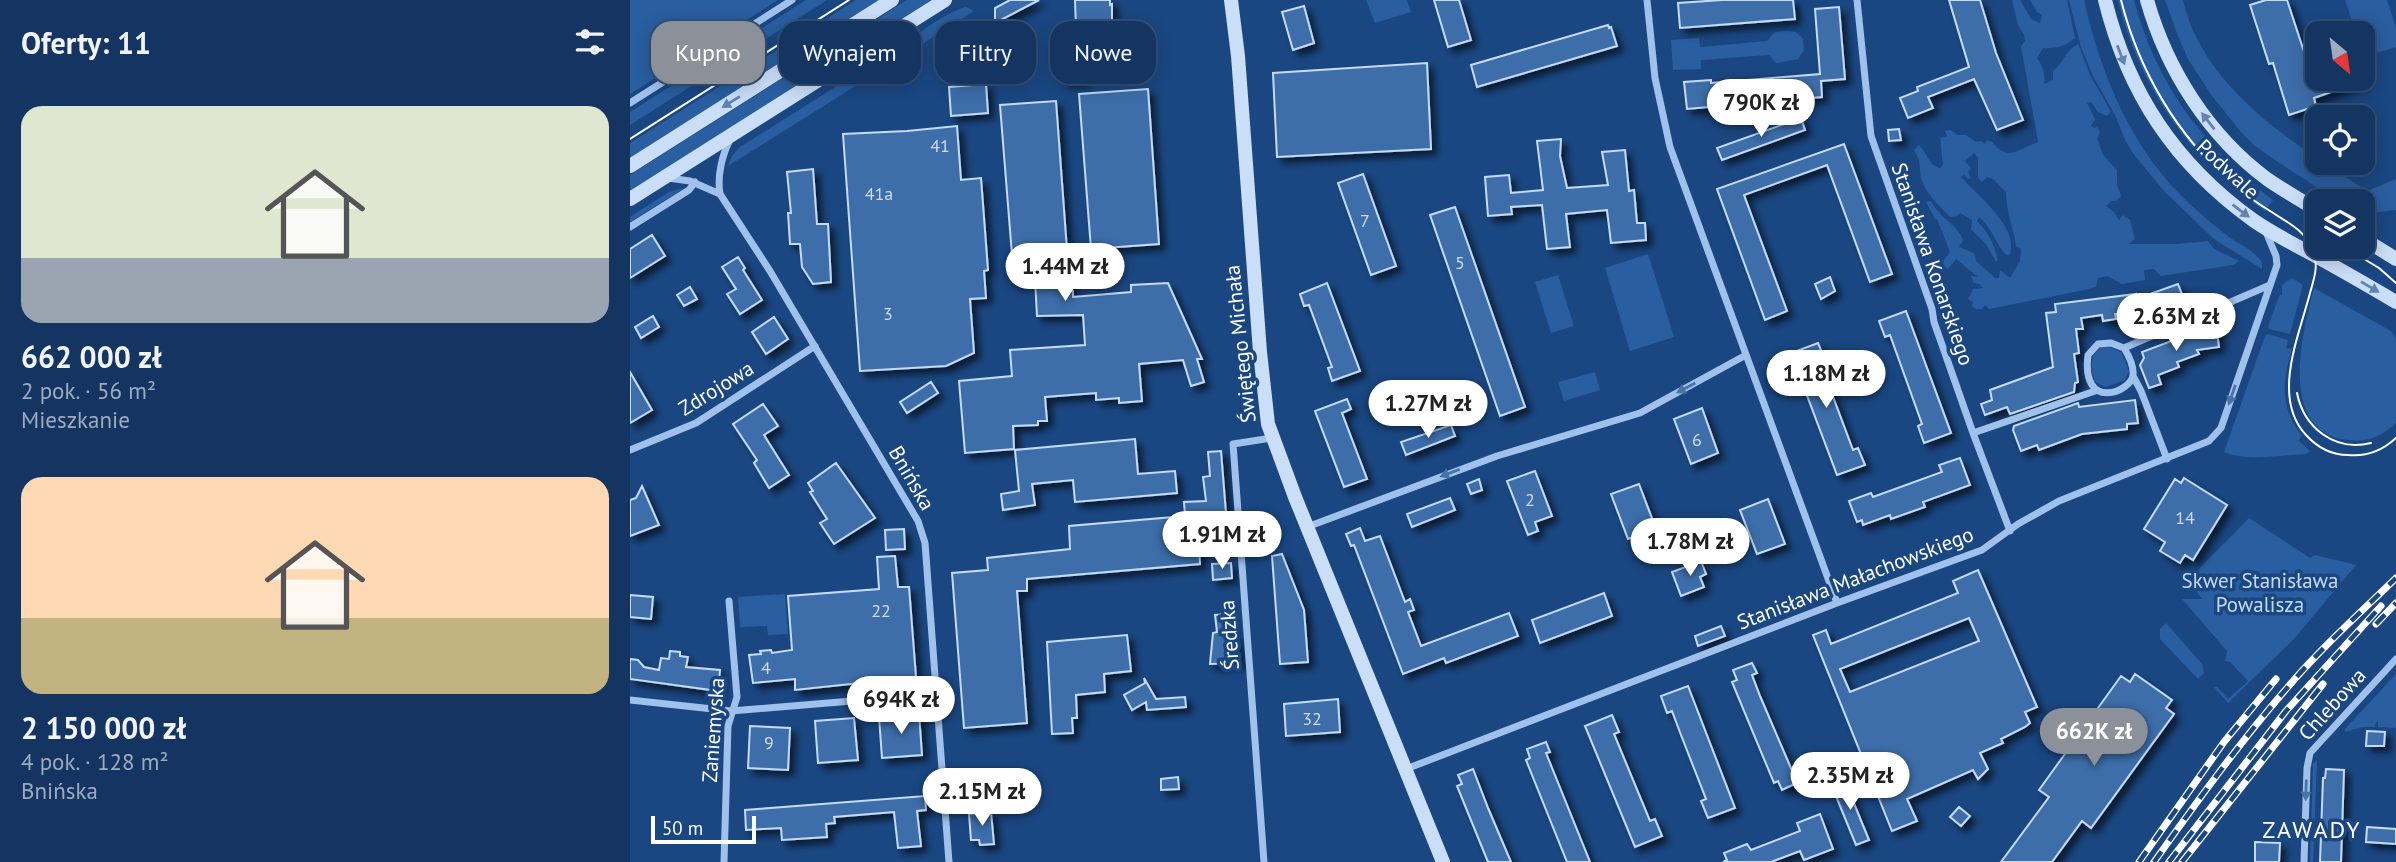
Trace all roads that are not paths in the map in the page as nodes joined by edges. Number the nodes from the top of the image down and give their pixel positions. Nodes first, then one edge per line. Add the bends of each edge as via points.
1 (792, 0) edge
2 (892, 0) edge
3 (945, 0) edge
4 (1231, 0) edge
5 (1647, 0) edge
6 (1857, 0) edge
7 (2105, 0) edge
8 (2147, 0) edge
9 (630, 103) edge
10 (737, 131) junction
11 (630, 166) edge
12 (660, 180) junction
13 (695, 182) junction
14 (720, 194) junction
15 (630, 199) edge
16 (2305, 202) edge
17 (630, 227) edge
18 (2263, 227) junction
19 (2375, 246) edge
20 (2396, 259) edge
21 (2270, 285) junction
22 (2396, 302) edge
23 (815, 346) junction
24 (2124, 348) junction
25 (1746, 355) junction
26 (2133, 376) junction
27 (2095, 391) junction
28 (1972, 433) junction
29 (1272, 438) junction
30 (630, 450) edge
31 (2167, 459) junction
32 (1307, 527) junction
33 (2010, 531) junction
34 (729, 601) dead end
35 (1837, 603) junction
36 (2396, 659) edge
37 (936, 694) junction
38 (630, 700) edge
39 (731, 711) junction
40 (1406, 769) junction
41 (724, 862) edge
42 (949, 862) edge
43 (1264, 862) edge
44 (1443, 862) edge
45 (2304, 862) edge

1 - 9 street
2 -> 11 main road
3 - 10 main road
4 - 29 main road, Świętego Michała via 1259,352
5 - 25 street via 1655,78 1670,147
6 - 28 street, Stanisława Konarskiego via 1871,136
7 -> 18 main road, Podwale via 2124,62 2159,127 2209,185
16 -> 8 main road, Podwale via 2266,178 2211,125 2171,62
10 - 12 main road
10 - 14 street via 724,155
12 - 13 street
12 - 15 main road
13 - 14 street
13 - 17 street
14 - 23 street, Bnińska
18 - 21 street, Stanisława Małachowskiego via 2277,261
18 -> 22 main road, Podwale
19 - 20 main road
21 - 24 street
21 -> 31 street, Stanisława Małachowskiego via 2221,428 2209,441
23 - 30 street, Zdrojowa via 696,423
23 - 37 street, Bnińska via 918,521 925,543
24 - 26 street
24 - 27 street via 2110,342 2091,349 2088,379
25 -> 32 street via 1640,413 1497,456
25 - 35 street
26 - 27 street via 2114,391
26 - 31 street
27 - 28 street
28 - 33 street, Stanisława Konarskiego
29 - 32 main road, Świętego Michała
29 - 43 street, Średzka via 1233,444
31 - 33 street, Stanisława Małachowskiego via 2059,501
32 - 40 main road, Świętego Michała
33 - 35 street, Stanisława Małachowskiego via 1982,550
34 - 39 street, Zaniemyska via 737,697
35 - 40 street, Stanisława Małachowskiego
36 -> 45 street, Chlebowa via 2313,747 2307,768
37 - 39 street
37 - 42 street, Bnińska
38 - 39 street
39 - 41 street, Zaniemyska
40 - 44 main road, Świętego Michała

